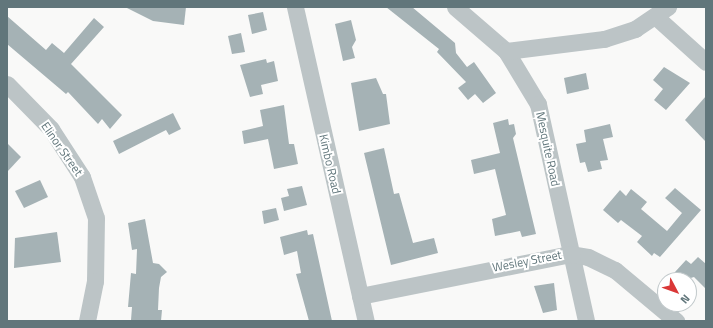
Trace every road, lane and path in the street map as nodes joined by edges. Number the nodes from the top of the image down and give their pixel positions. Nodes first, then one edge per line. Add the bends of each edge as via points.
1 (295, 7) edge
2 (455, 7) edge
3 (662, 12) edge
4 (506, 51) junction
5 (706, 62) edge
6 (7, 84) edge
7 (571, 254) junction
8 (360, 296) junction
9 (87, 321) edge
10 (366, 321) edge
11 (586, 321) edge
12 (676, 321) edge

1 - 8 street, Kimbo Road
2 - 4 street, Mesquite Road
3 - 4 street via 604,39
3 - 5 street
4 - 7 street, Mesquite Road via 538,104
6 - 9 street, Elinor Street via 50,128 82,177 96,218 95,281
7 - 8 street, Wesley Street
7 - 11 street, Mesquite Road
7 - 12 street, Wesley Street via 588,257 615,270
8 - 10 street, Kimbo Road

